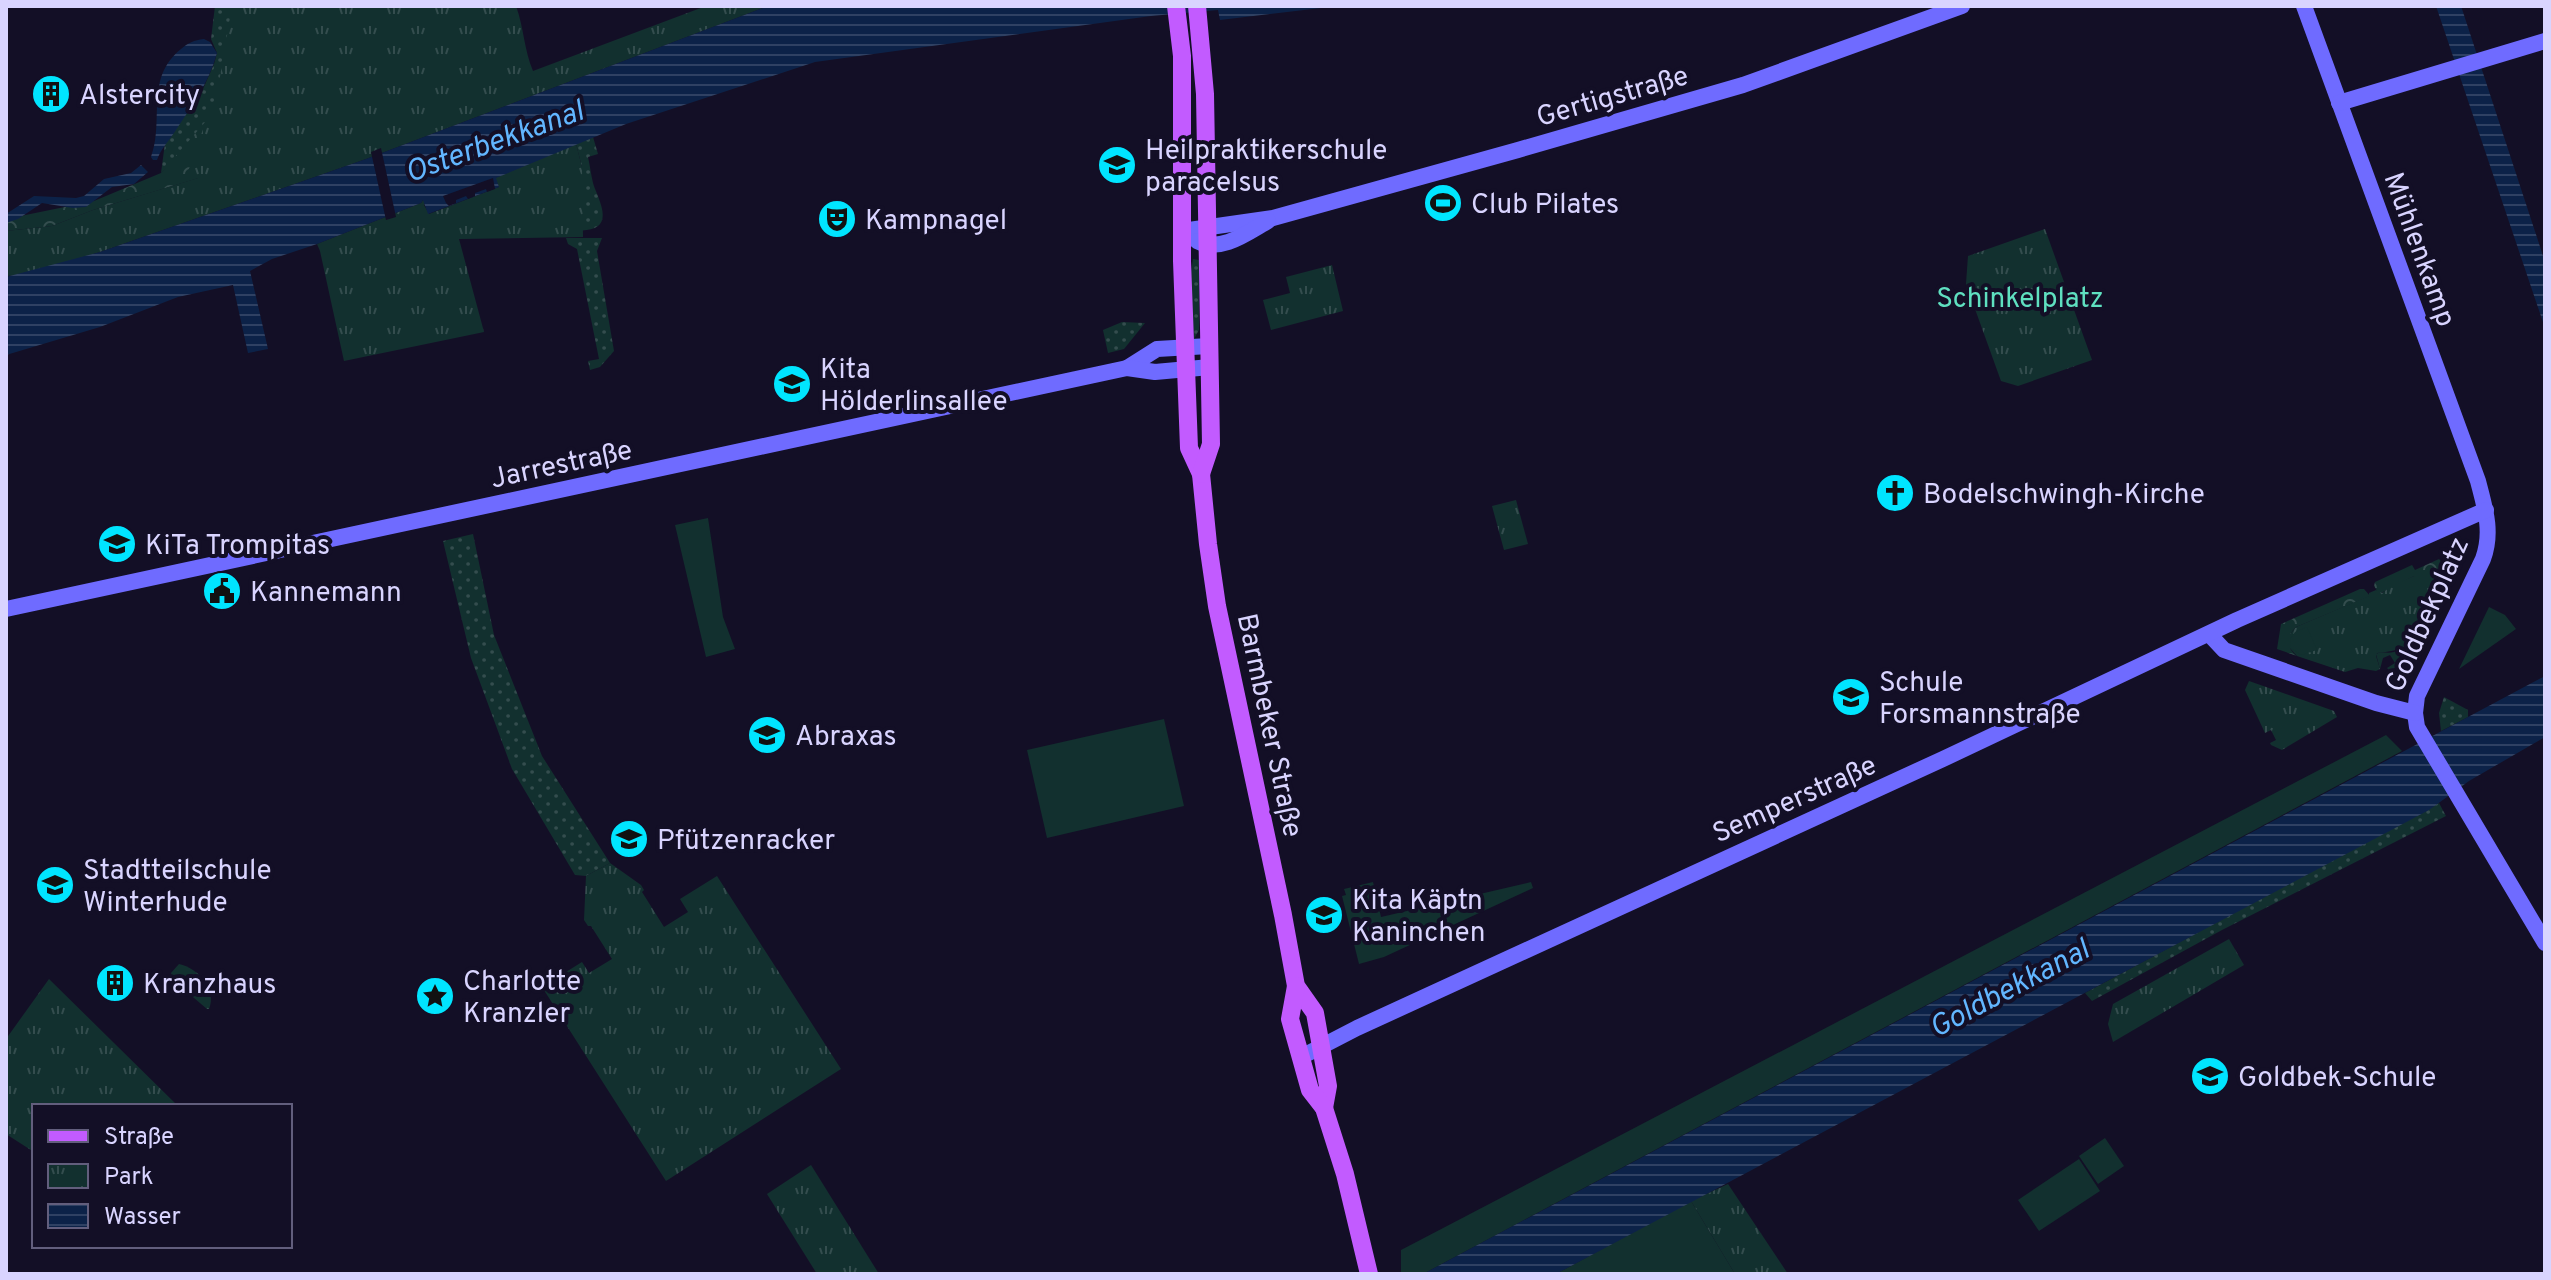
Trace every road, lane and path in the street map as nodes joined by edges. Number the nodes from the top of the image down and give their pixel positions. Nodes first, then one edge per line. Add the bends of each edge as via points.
1 (1962, 6) edge
2 (2304, 6) edge
3 (1177, 14) edge
4 (1198, 14) edge
5 (2545, 41) edge
6 (2339, 103) junction
7 (1182, 231) junction
8 (1208, 236) junction
9 (1209, 346) junction
10 (1184, 347) junction
11 (1210, 367) junction
12 (1127, 368) junction
13 (1185, 369) junction
14 (1201, 474) junction
15 (2486, 510) junction
16 (6, 609) edge
17 (2209, 634) junction
18 (2415, 713) junction
19 (2545, 943) edge
20 (1296, 986) junction
21 (1321, 1046) junction
22 (1301, 1057) junction
23 (1324, 1108) junction
24 (1369, 1274) edge

1 - 8 street, Gertigstraße via 1743,85 1273,218 1225,243
2 - 6 street, Mühlenkamp
3 - 7 main road, Barmbeker Straße via 1182,56
4 - 8 main road, Barmbeker Straße
5 - 6 street
6 - 15 street, Mühlenkamp
7 - 8 street, Gertigstraße
7 - 10 main road, Barmbeker Straße
8 - 9 main road, Barmbeker Straße
9 - 10 street, Jarrestraße
9 - 11 main road, Barmbeker Straße
10 - 12 street, Jarrestraße via 1157,349
10 - 13 main road, Barmbeker Straße
11 - 13 street, Jarrestraße
11 - 14 main road, Barmbeker Straße via 1211,444
12 - 13 street, Jarrestraße
12 - 16 street, Jarrestraße
13 - 14 main road, Barmbeker Straße via 1189,448
14 - 20 main road, Barmbeker Straße via 1217,606
15 - 17 street, Semperstraße
15 - 18 street, Goldbekplatz via 2485,553 2420,688
17 - 18 street, Goldbekplatz via 2224,650
17 - 21 street, Semperstraße
18 - 19 street via 2422,738
20 - 21 main road, Barmbeker Straße via 1315,1010
20 - 22 main road, Barmbeker Straße via 1290,1016
21 - 22 street, Semperstraße
21 - 23 main road, Barmbeker Straße via 1328,1086
22 - 23 main road, Barmbeker Straße via 1310,1090
23 - 24 main road, Barmbeker Straße

